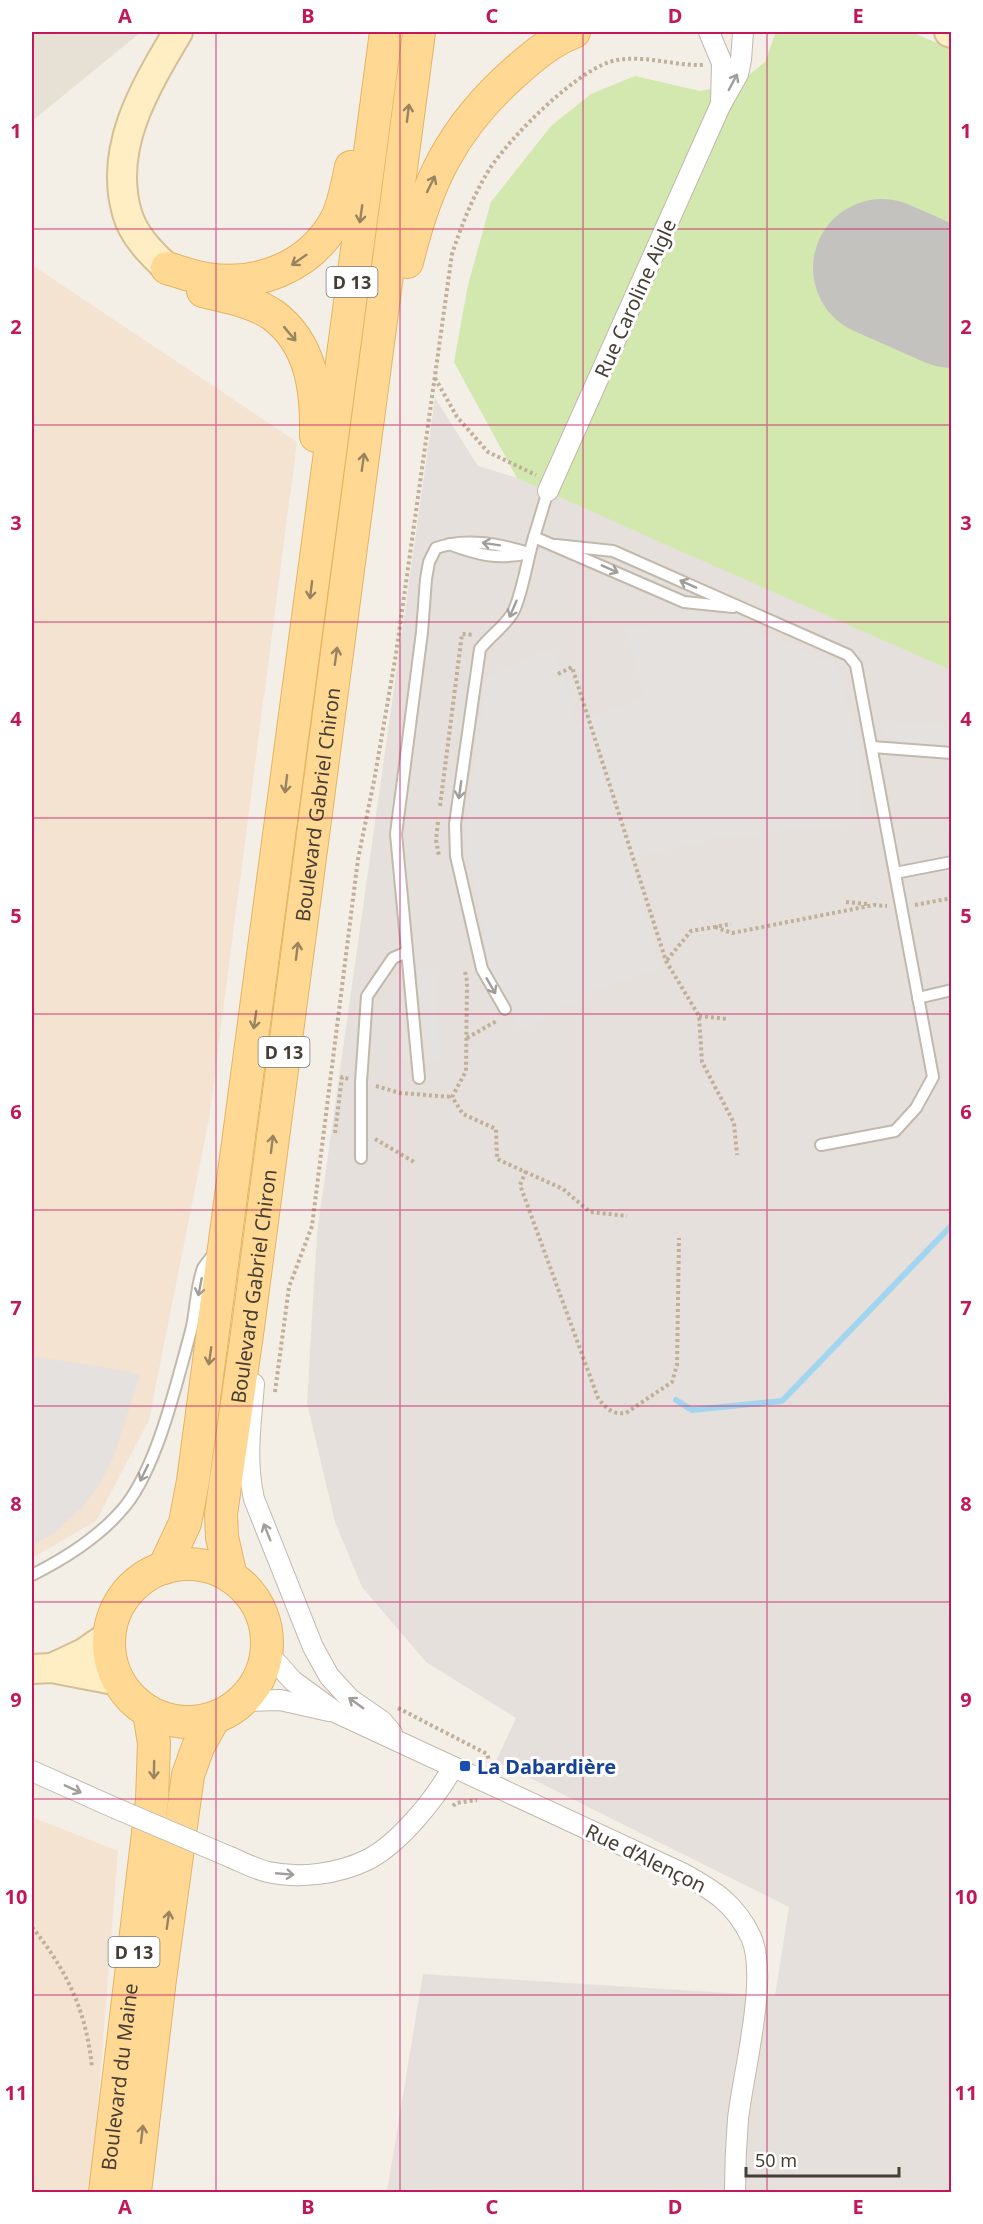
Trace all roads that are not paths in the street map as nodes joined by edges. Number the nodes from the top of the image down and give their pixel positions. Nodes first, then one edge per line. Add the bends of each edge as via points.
1 (178, 32) edge
2 (374, 32) edge
3 (386, 32) edge
4 (419, 32) edge
5 (574, 32) edge
6 (709, 32) edge
7 (743, 32) edge
8 (721, 104) junction
9 (167, 268) junction
10 (377, 358) junction
11 (550, 487) joint
12 (319, 532) junction
13 (534, 537) junction
14 (556, 545) junction
15 (529, 553) junction
16 (742, 608) junction
17 (872, 747) junction
18 (951, 753) edge
19 (951, 862) edge
20 (895, 873) junction
21 (407, 952) junction
22 (951, 990) edge
23 (918, 998) junction
24 (505, 1009) road end
25 (418, 1078) dead end
26 (821, 1145) dead end
27 (361, 1158) dead end
28 (226, 1236) junction
29 (248, 1327) junction
30 (164, 1568) junction
31 (32, 1575) edge
32 (231, 1577) junction
33 (110, 1635) junction
34 (267, 1652) junction
35 (42, 1668) edge
36 (119, 1681) junction
37 (242, 1701) junction
38 (149, 1712) junction
39 (337, 1713) junction
40 (214, 1718) junction
41 (399, 1742) junction
42 (453, 1767) junction
43 (32, 1771) edge
44 (105, 2193) edge
45 (135, 2193) edge
46 (735, 2193) edge

1 - 9 street via 150,79 135,115 122,153 121,172 127,215 146,248
2 -> 9 main road via 350,175 337,219 318,244 302,260 278,273 241,280 207,279
3 -> 12 main road, Boulevard Gabriel Chiron / D 13
10 -> 4 main road, Boulevard Gabriel Chiron / D 13
10 -> 5 main road via 391,337 416,222 426,195 462,129 491,93 544,47
6 - 8 street, Rue Caroline Aigle via 722,63
8 -> 7 street, Rue Caroline Aigle via 738,74
8 - 11 street, Rue Caroline Aigle
9 -> 12 main road via 202,290 242,301 272,315 292,334 304,353 312,372 317,408 313,489
29 -> 10 main road, Boulevard Gabriel Chiron / D 13
11 - 13 lane
12 -> 28 main road, Boulevard Gabriel Chiron / D 13
13 - 14 lane
13 - 15 lane
16 -> 14 lane via 613,551
14 -> 16 lane via 684,602
15 - 21 lane via 508,558 473,553 448,544 436,548 429,562 396,834
15 -> 24 lane via 514,611 480,649 455,824 456,856 482,969
16 - 17 lane via 848,655 856,665
17 - 18 lane
17 - 20 lane
19 - 20 lane
20 - 23 lane
21 - 25 lane
21 - 27 lane via 393,958 367,996
22 - 23 lane
23 - 26 lane via 933,1077 916,1108 895,1131
28 -> 30 main road, Boulevard Gabriel Chiron / D 13 via 193,1481 185,1523
28 -> 31 lane via 203,1268 168,1413 145,1474 126,1505 97,1534
29 - 32 main road, Boulevard Gabriel Chiron / D 13 via 221,1514
41 -> 29 street via 382,1721 350,1699 329,1676 313,1647 254,1499 248,1459 256,1364
30 - 32 main road via 199,1565
30 - 33 main road via 127,1593 115,1613
32 - 34 main road via 248,1591 260,1609
33 - 35 street via 84,1653
33 - 36 main road via 111,1659
34 - 37 main road via 258,1679
34 - 39 street via 293,1682
35 - 36 street
36 - 38 main road
37 - 39 street via 280,1700
37 - 40 main road
38 - 40 main road via 170,1720
38 -> 44 main road, Boulevard du Maine / D 13 via 154,1743 152,1800
39 - 41 street, Rue d’Alençon
45 -> 40 main road, Boulevard du Maine / D 13 via 188,1775
41 - 42 street, Rue d’Alençon
43 -> 42 street, bridge via 267,1872 290,1875 339,1870 368,1860 405,1831
42 - 46 street, Rue d’Alençon via 682,1873 715,1891 741,1919 752,1939 757,1993 738,2118

